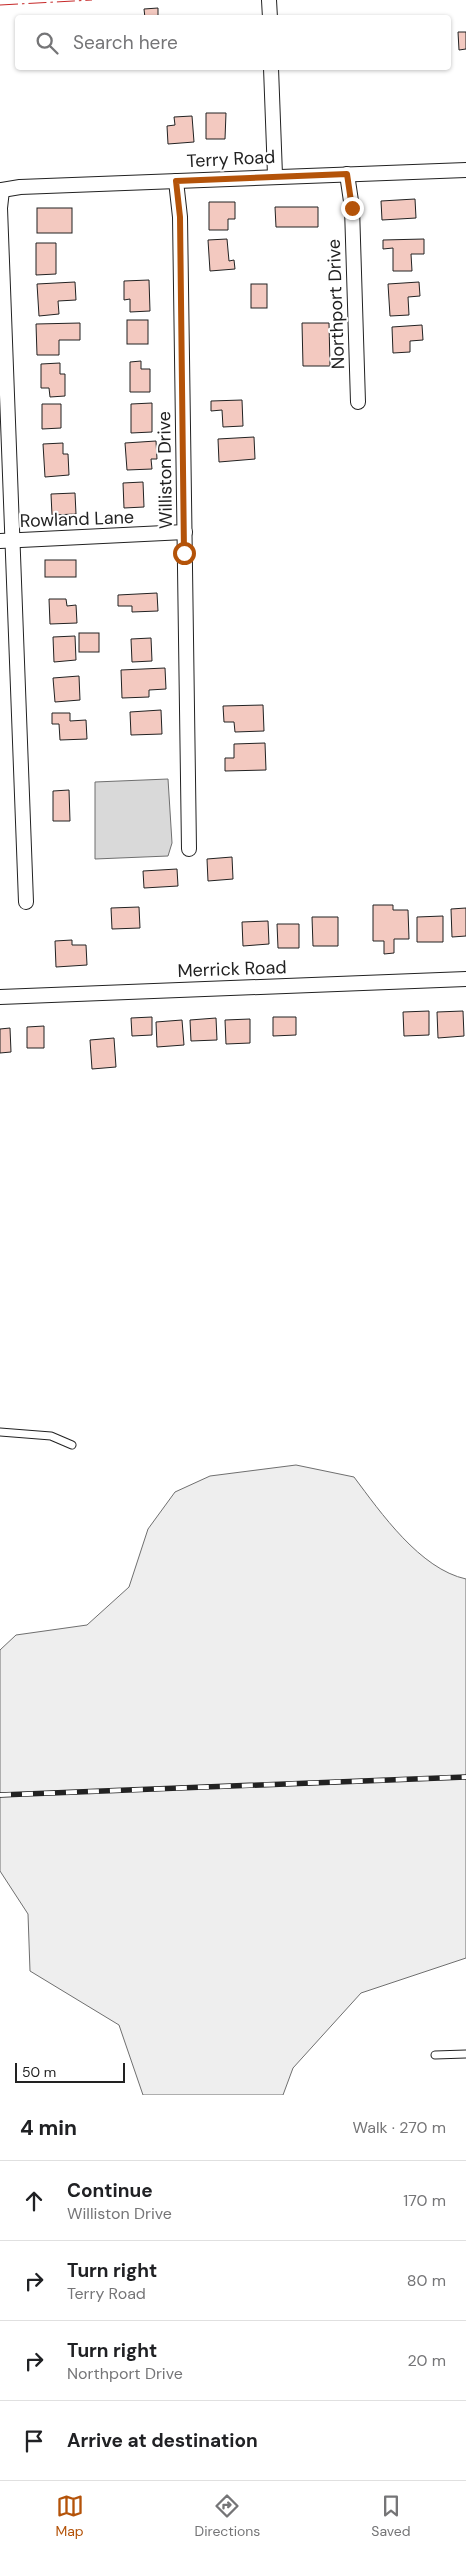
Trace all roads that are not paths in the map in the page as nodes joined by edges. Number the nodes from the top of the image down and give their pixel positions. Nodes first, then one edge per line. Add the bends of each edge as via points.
1 (269, 0) edge
2 (270, 15) edge
3 (272, 70) edge
4 (466, 170) edge
5 (347, 174) junction
6 (275, 176) junction
7 (176, 181) junction
8 (1, 188) edge
9 (358, 402) dead end
10 (185, 532) junction
11 (6, 541) edge
12 (189, 849) dead end
13 (26, 902) dead end
14 (466, 979) edge
15 (0, 997) edge
16 (0, 1432) edge
17 (72, 1445) dead end
18 (466, 2054) edge
19 (435, 2056) dead end

1 - 2 street
3 - 6 street
4 - 5 street, Terry Road
5 - 6 street, Terry Road
5 - 9 street, Northport Drive via 352,208
6 - 7 street, Terry Road
7 - 8 street, Terry Road
7 - 10 street, Williston Drive via 180,217
8 - 11 street
10 - 11 street, Rowland Lane
10 - 12 street, Williston Drive
11 - 13 street
14 - 15 street, Merrick Road
16 - 17 lane via 50,1436
18 - 19 lane

